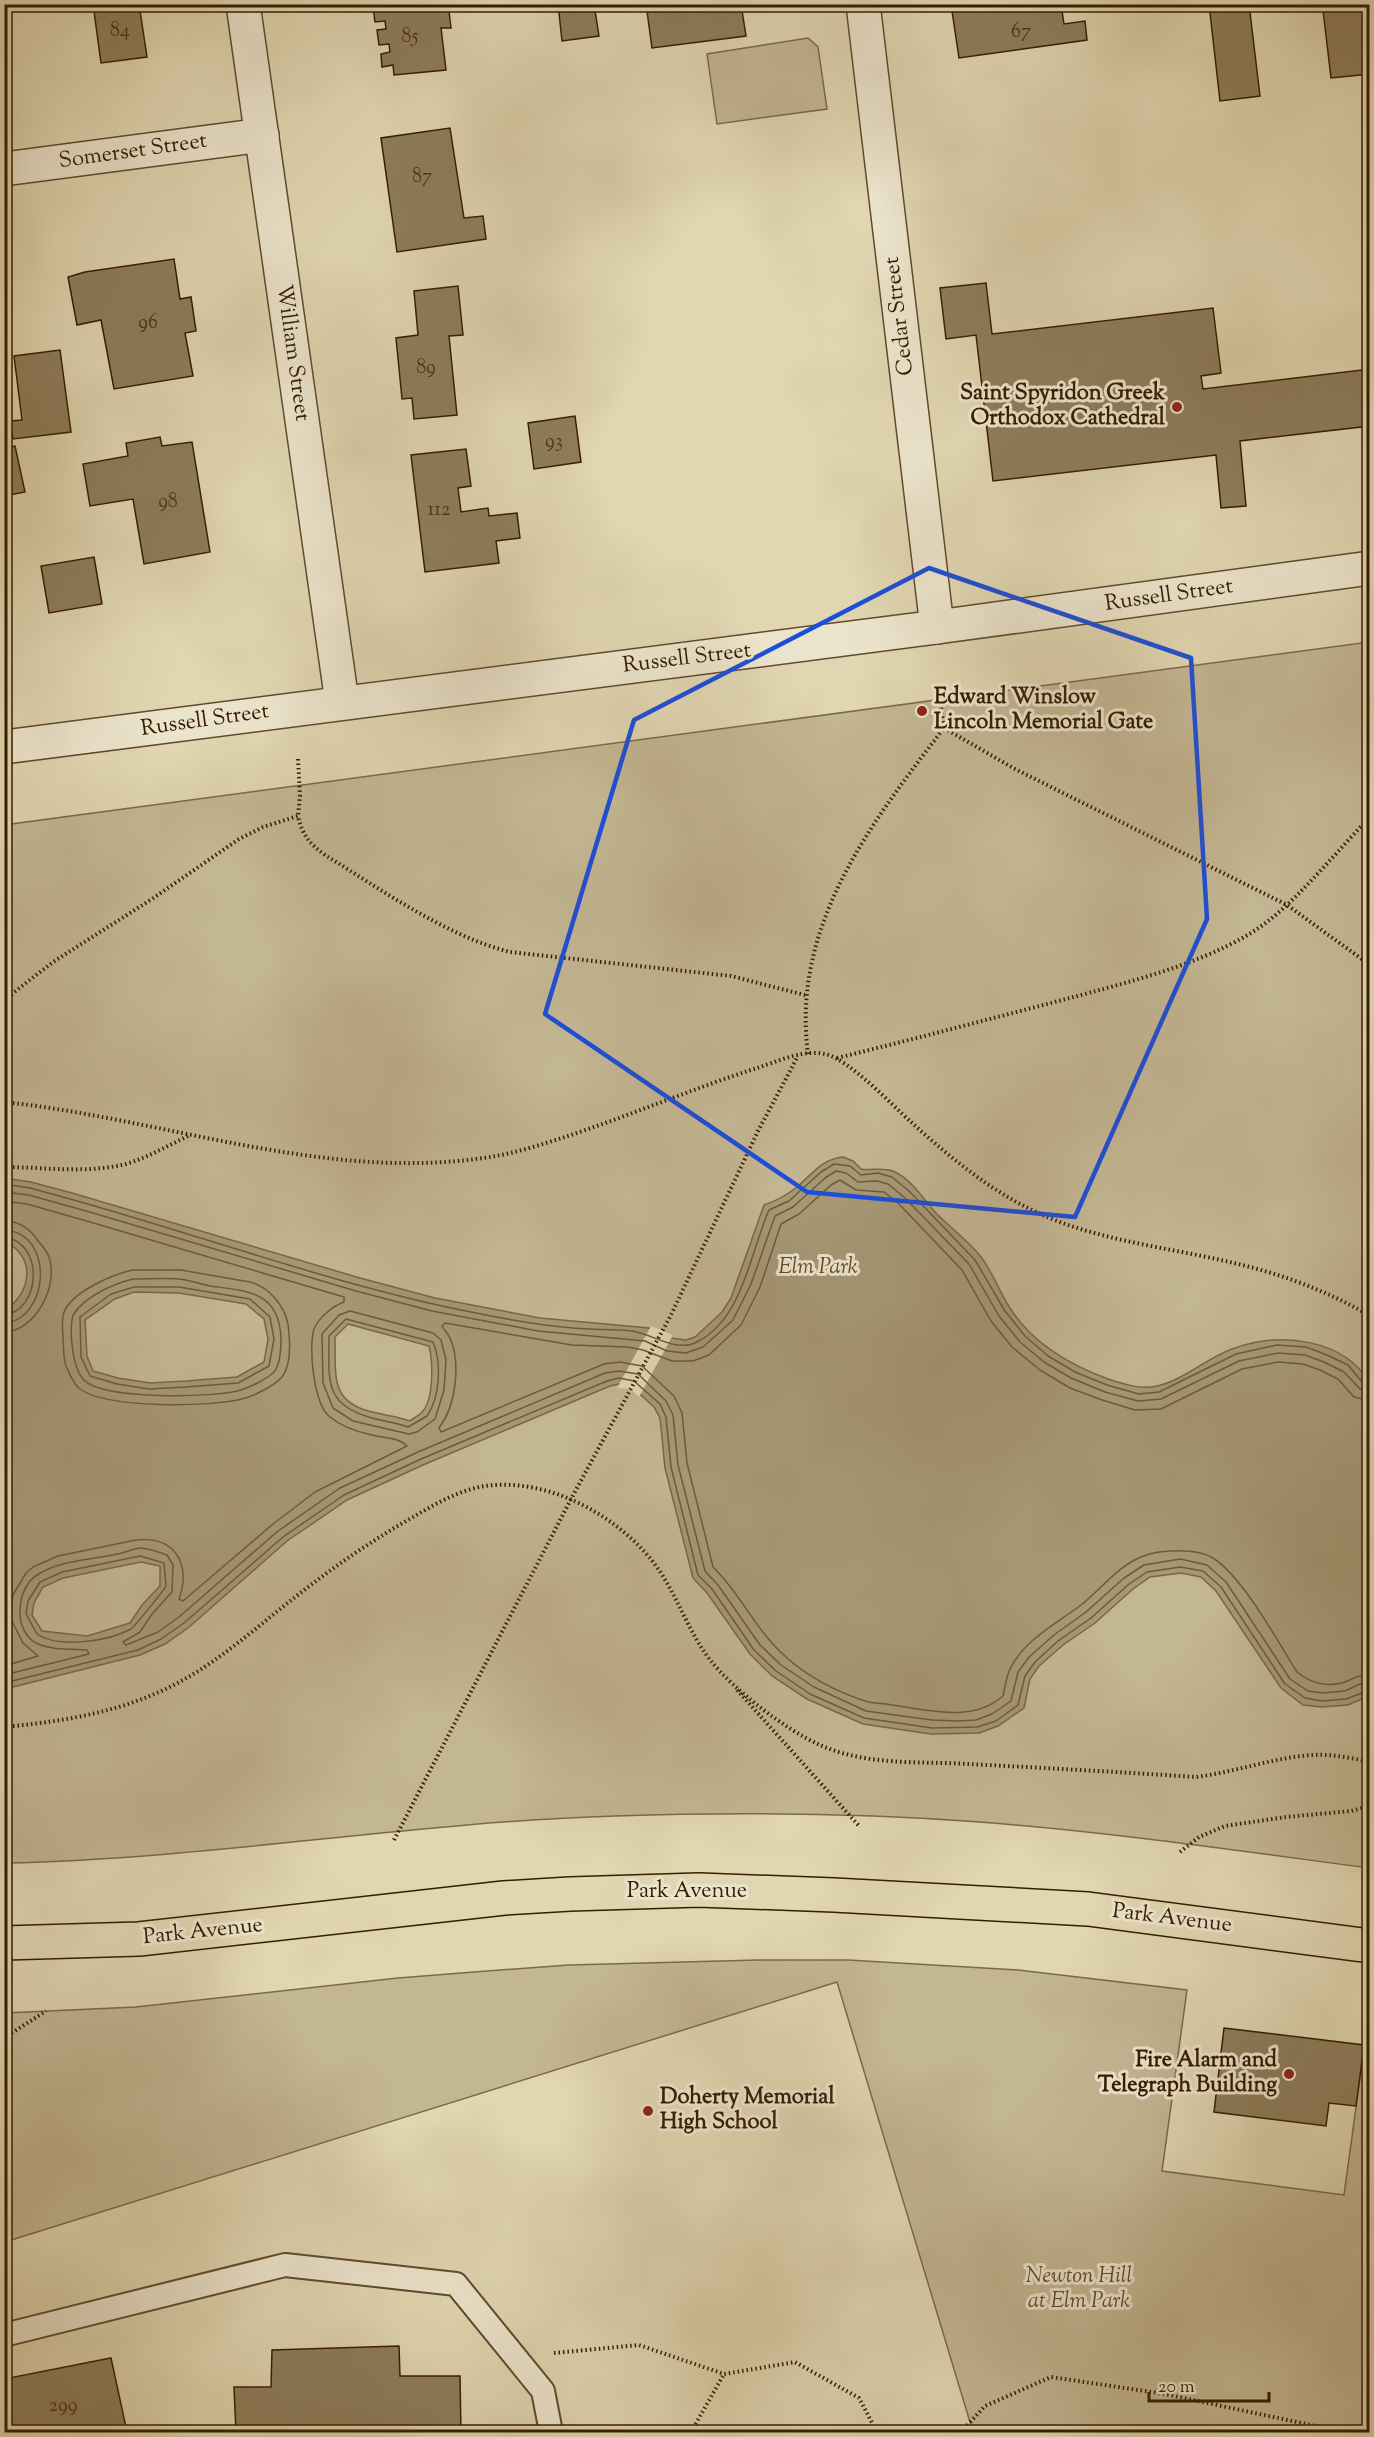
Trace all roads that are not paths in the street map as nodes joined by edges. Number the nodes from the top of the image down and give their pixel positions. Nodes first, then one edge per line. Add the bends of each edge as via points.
1 (243, 4) edge
2 (863, 4) edge
3 (262, 135) junction
4 (4, 168) edge
5 (1370, 568) edge
6 (937, 627) junction
7 (342, 702) junction
8 (4, 747) edge
9 (4, 1943) edge
10 (1370, 1946) edge
11 (4, 2335) edge
12 (552, 2433) edge

1 - 3 street, William Street
2 - 6 street, Cedar Street
3 - 4 street, Somerset Street
3 - 7 street, William Street
5 - 6 street, Russell Street
6 - 7 street, Russell Street
7 - 8 street, Russell Street
9 - 10 highway, Park Avenue via 139,1939 504,1898 699,1890 1088,1909
11 - 12 lane via 285,2265 456,2284 543,2391

